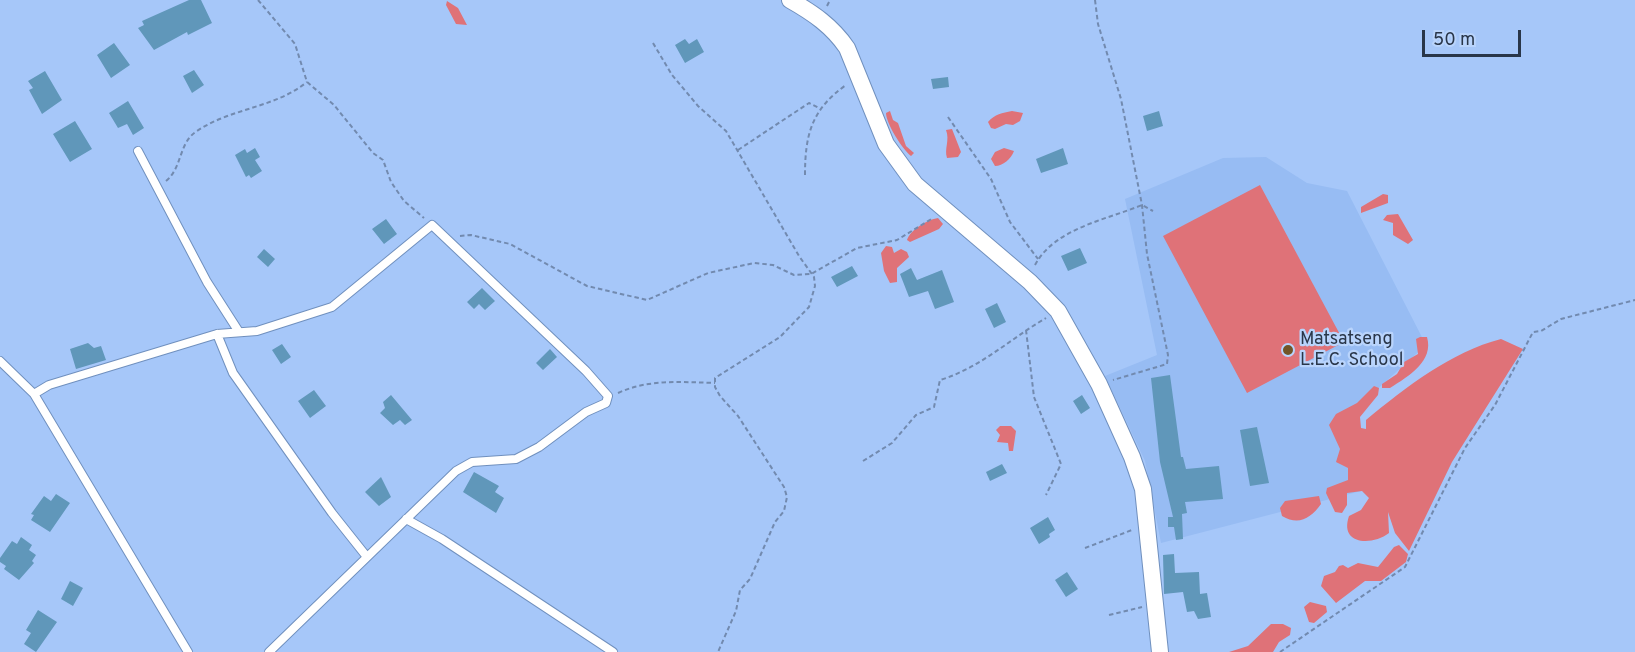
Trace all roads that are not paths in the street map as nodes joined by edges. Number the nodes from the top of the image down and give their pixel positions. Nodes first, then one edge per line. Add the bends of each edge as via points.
1 (790, 0) edge
2 (138, 151) dead end
3 (239, 332) junction
4 (217, 334) junction
5 (0, 361) edge
6 (34, 394) junction
7 (406, 519) junction
8 (367, 557) junction
9 (188, 652) edge
10 (269, 652) edge
11 (613, 652) edge
12 (1160, 652) edge

1 - 12 street via 817,16 838,36 860,76 886,144 915,184 1030,282 1058,311 1099,384 1143,489
2 - 3 lane via 207,282
3 - 4 lane
3 - 7 lane via 257,331 332,308 432,225 586,370 608,396 606,403 516,459 472,462 456,471
4 - 6 lane
4 - 8 lane via 233,374
5 - 6 lane
6 - 9 lane
7 - 8 lane
7 - 11 lane
8 - 10 lane

